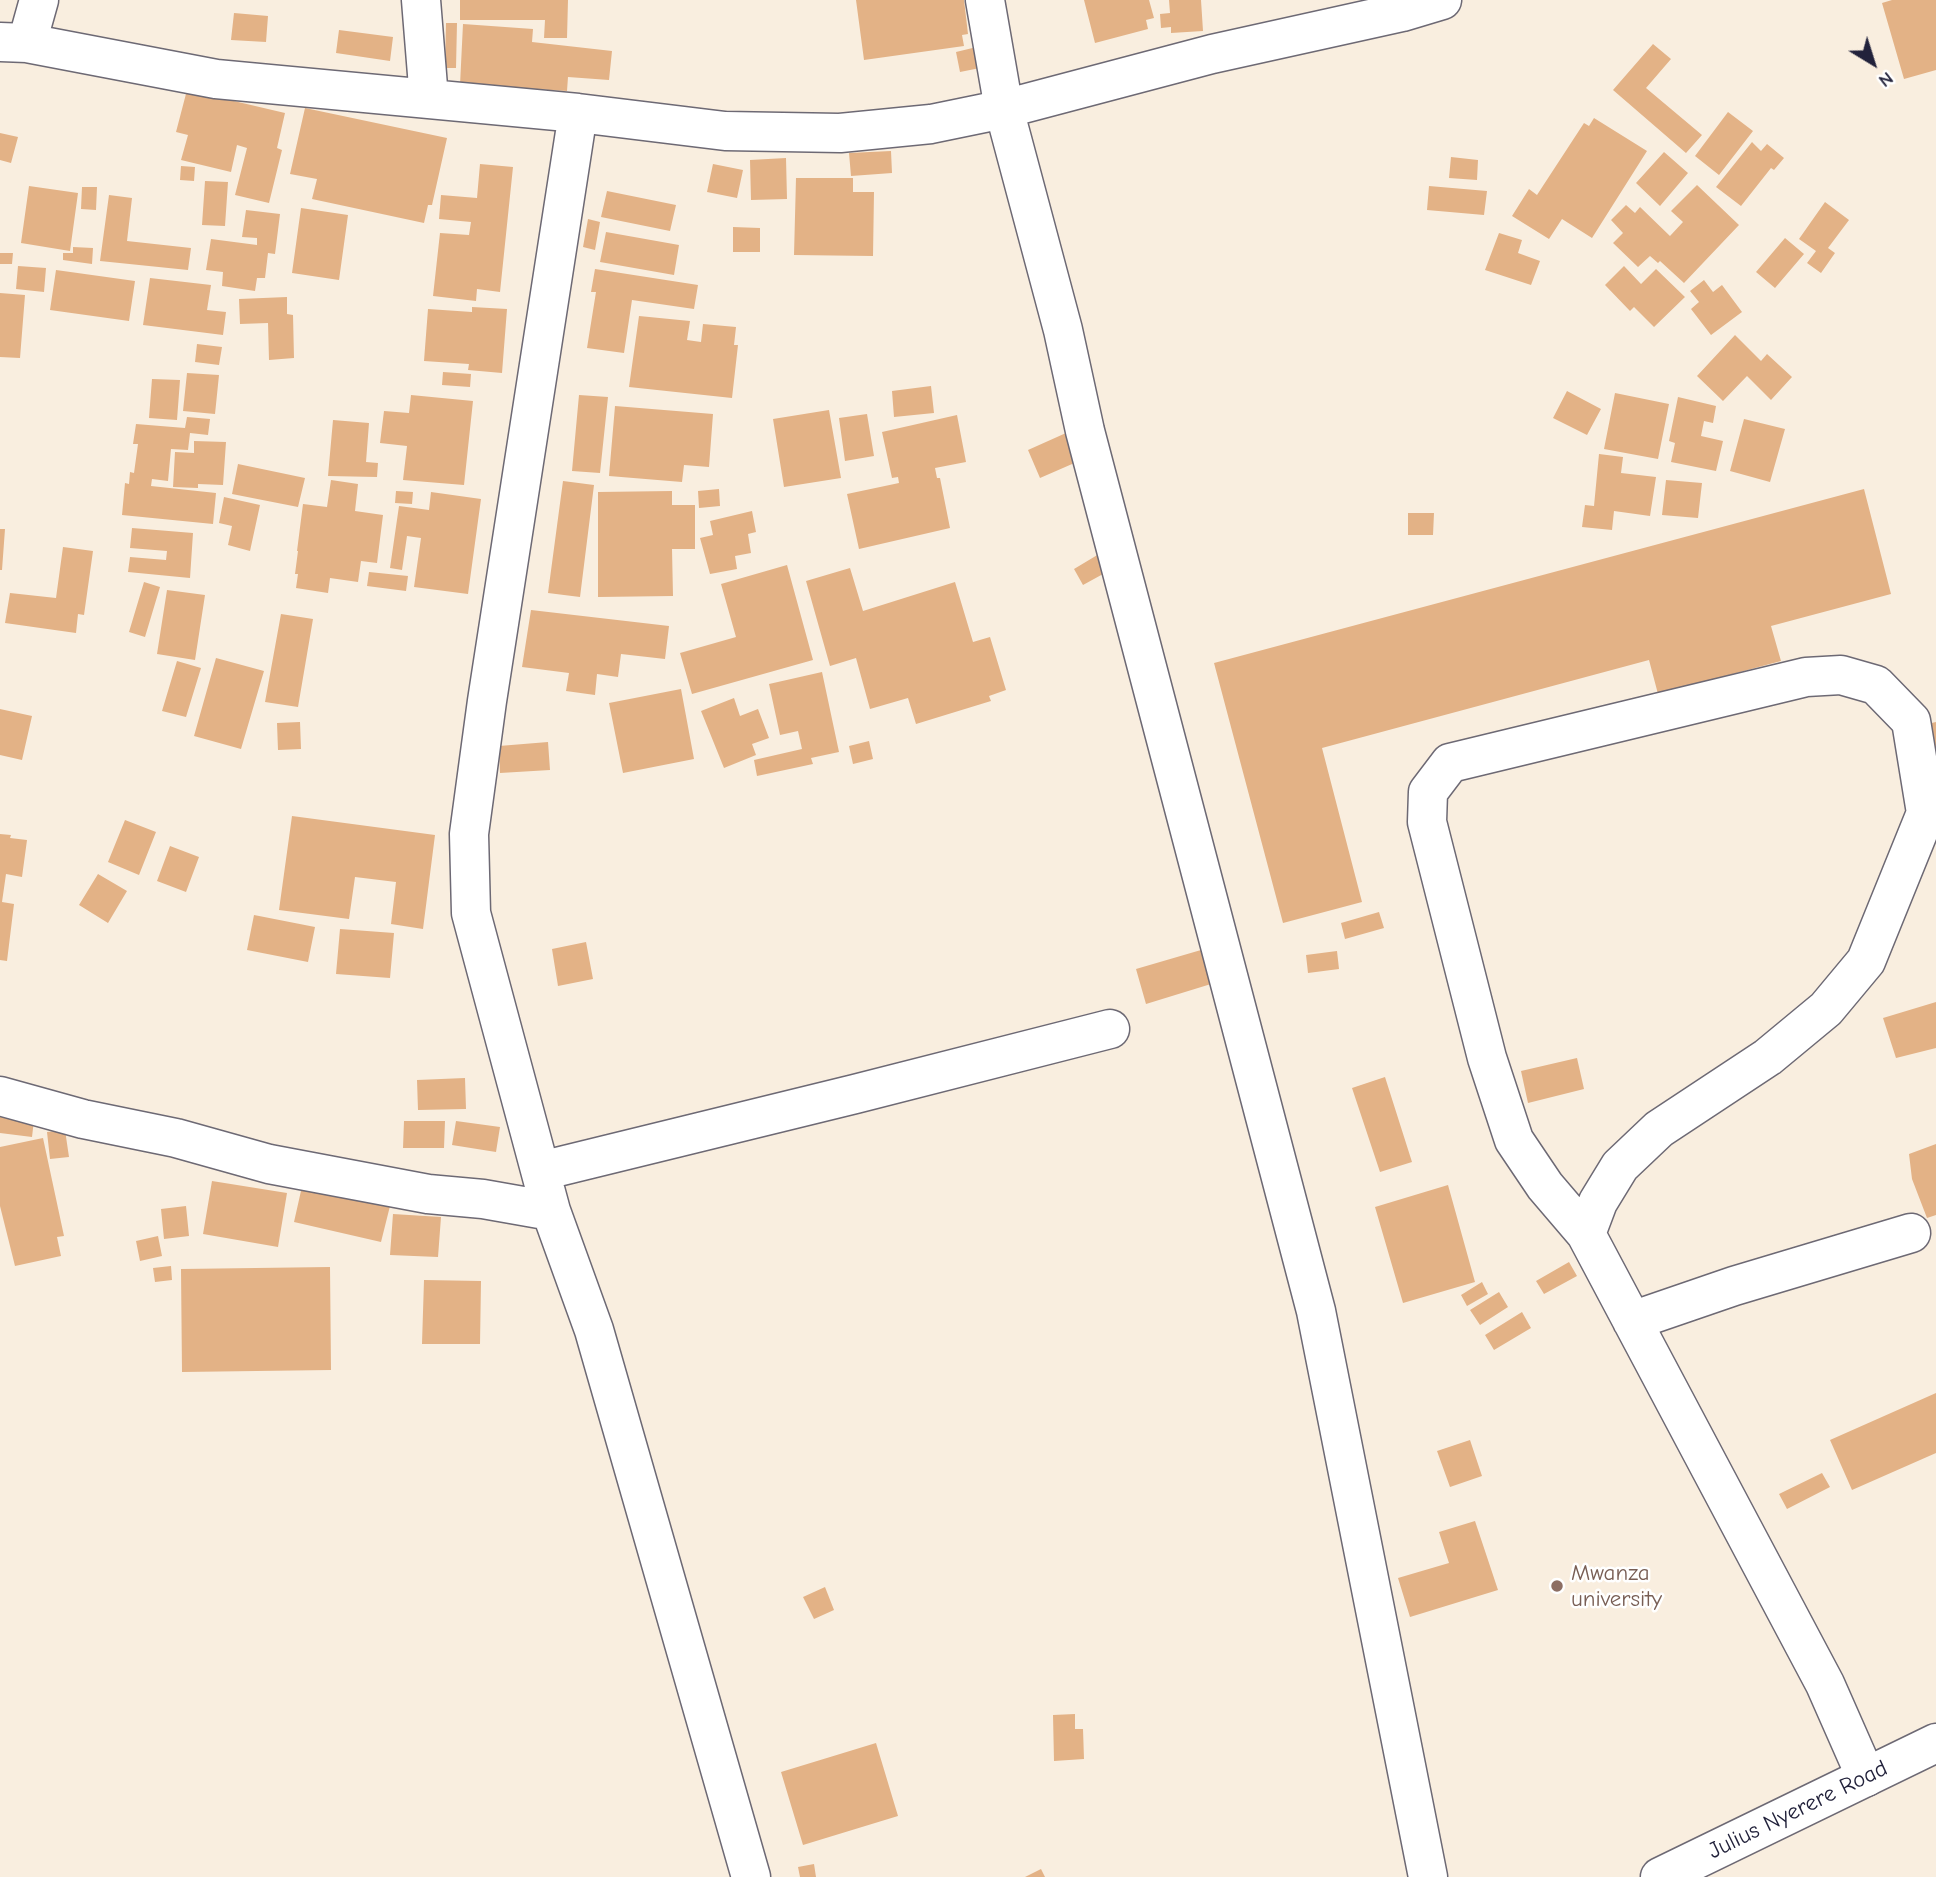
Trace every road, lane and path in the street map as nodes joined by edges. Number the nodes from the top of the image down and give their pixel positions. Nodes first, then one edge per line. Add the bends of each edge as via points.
1 (39, 0) edge
2 (421, 0) edge
3 (985, 0) edge
4 (1442, 0) edge
5 (1401, 6) edge
6 (14, 42) edge
7 (429, 99) junction
8 (1004, 109) junction
9 (578, 113) junction
10 (1110, 1028) dead end
11 (0, 1096) edge
12 (541, 1171) junction
13 (551, 1211) junction
14 (1911, 1233) dead end
15 (1586, 1234) junction
16 (1632, 1321) junction
17 (1936, 1743) edge
18 (1866, 1777) junction
19 (751, 1877) edge
20 (1428, 1877) edge
21 (1660, 1877) edge

1 - 6 main road
2 - 7 main road
3 - 8 main road
4 - 5 main road
5 - 8 main road
6 - 7 main road via 216,79
7 - 9 main road
8 - 9 main road via 931,124 840,133 725,131
8 - 20 main road via 1316,1311
9 - 12 main road via 470,834 471,913
10 - 12 main road
11 - 13 main road via 268,1164
12 - 13 main road
13 - 19 main road via 594,1330
14 - 16 main road
15 - 15 main road via 1514,1140 1487,1058 1427,822 1428,792 1450,763 1806,677 1841,675 1876,685 1911,722 1926,813 1866,961 1817,1017 1768,1057 1659,1129 1620,1166 1598,1202
15 - 16 main road
16 - 18 main road via 1825,1684
17 - 18 main road, Julius Nyerere Road
18 - 21 main road, Julius Nyerere Road

